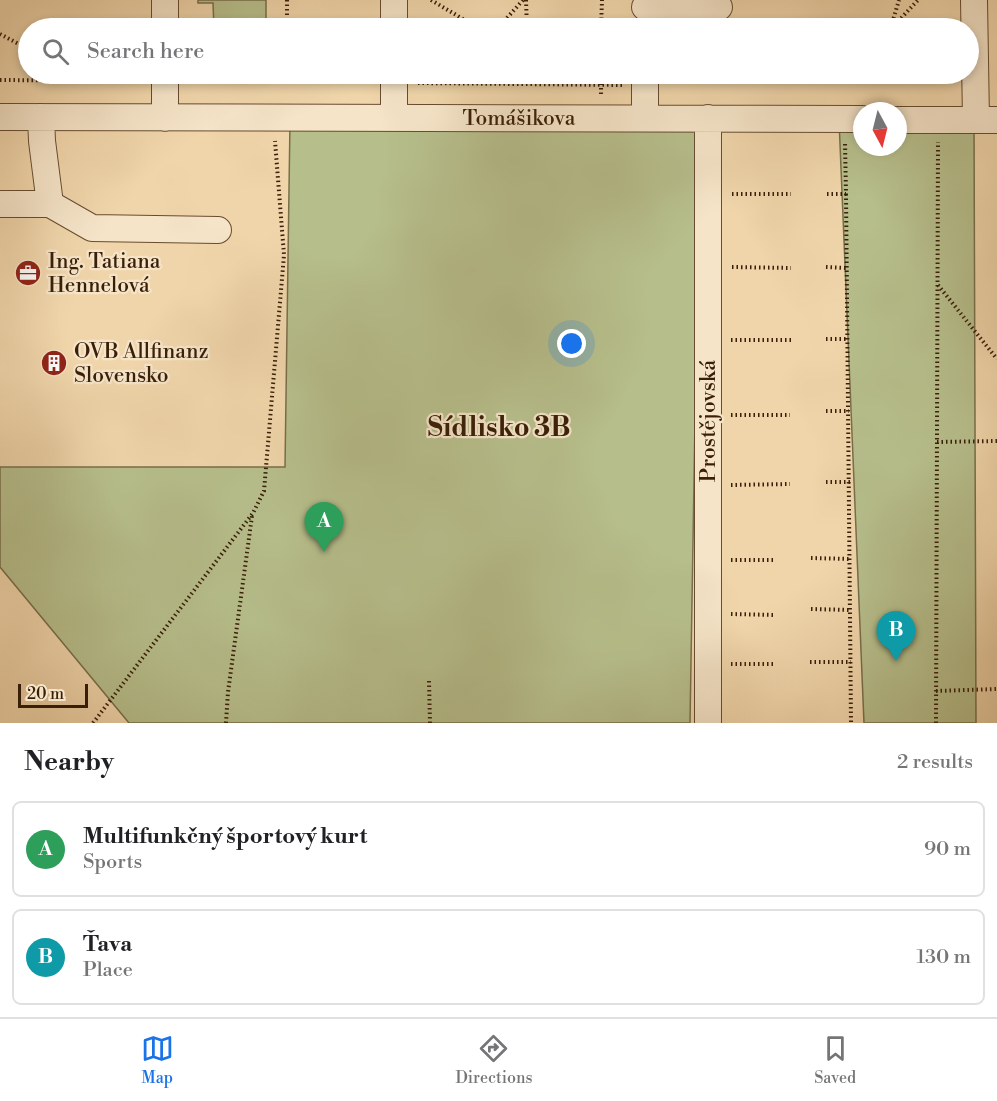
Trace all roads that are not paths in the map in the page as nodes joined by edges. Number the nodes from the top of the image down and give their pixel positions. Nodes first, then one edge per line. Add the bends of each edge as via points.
1 (165, 0) edge
2 (394, 0) edge
3 (974, 0) edge
4 (719, 7) dead end
5 (645, 12) edge
6 (165, 18) edge
7 (394, 18) edge
8 (976, 18) edge
9 (979, 46) edge
10 (165, 84) edge
11 (394, 84) edge
12 (645, 84) edge
13 (0, 117) edge
14 (41, 117) junction
15 (165, 118) junction
16 (394, 118) junction
17 (645, 118) junction
18 (708, 118) junction
19 (907, 120) edge
20 (987, 120) edge
21 (853, 128) edge
22 (0, 204) edge
23 (50, 204) junction
24 (218, 230) dead end
25 (708, 723) edge

1 - 6 street
2 - 7 street
3 - 8 street
4 - 5 street
9 - 20 street
10 - 15 street
11 - 16 street
12 - 17 street
13 - 14 street, Tomášikova
14 - 15 street, Tomášikova
14 - 23 street
15 - 16 street, Tomášikova
16 - 17 street, Tomášikova
17 - 18 street, Tomášikova
18 - 21 street, Tomášikova
18 - 25 street, Prostějovská
19 - 20 street
22 - 23 street
23 - 24 street via 92,228

